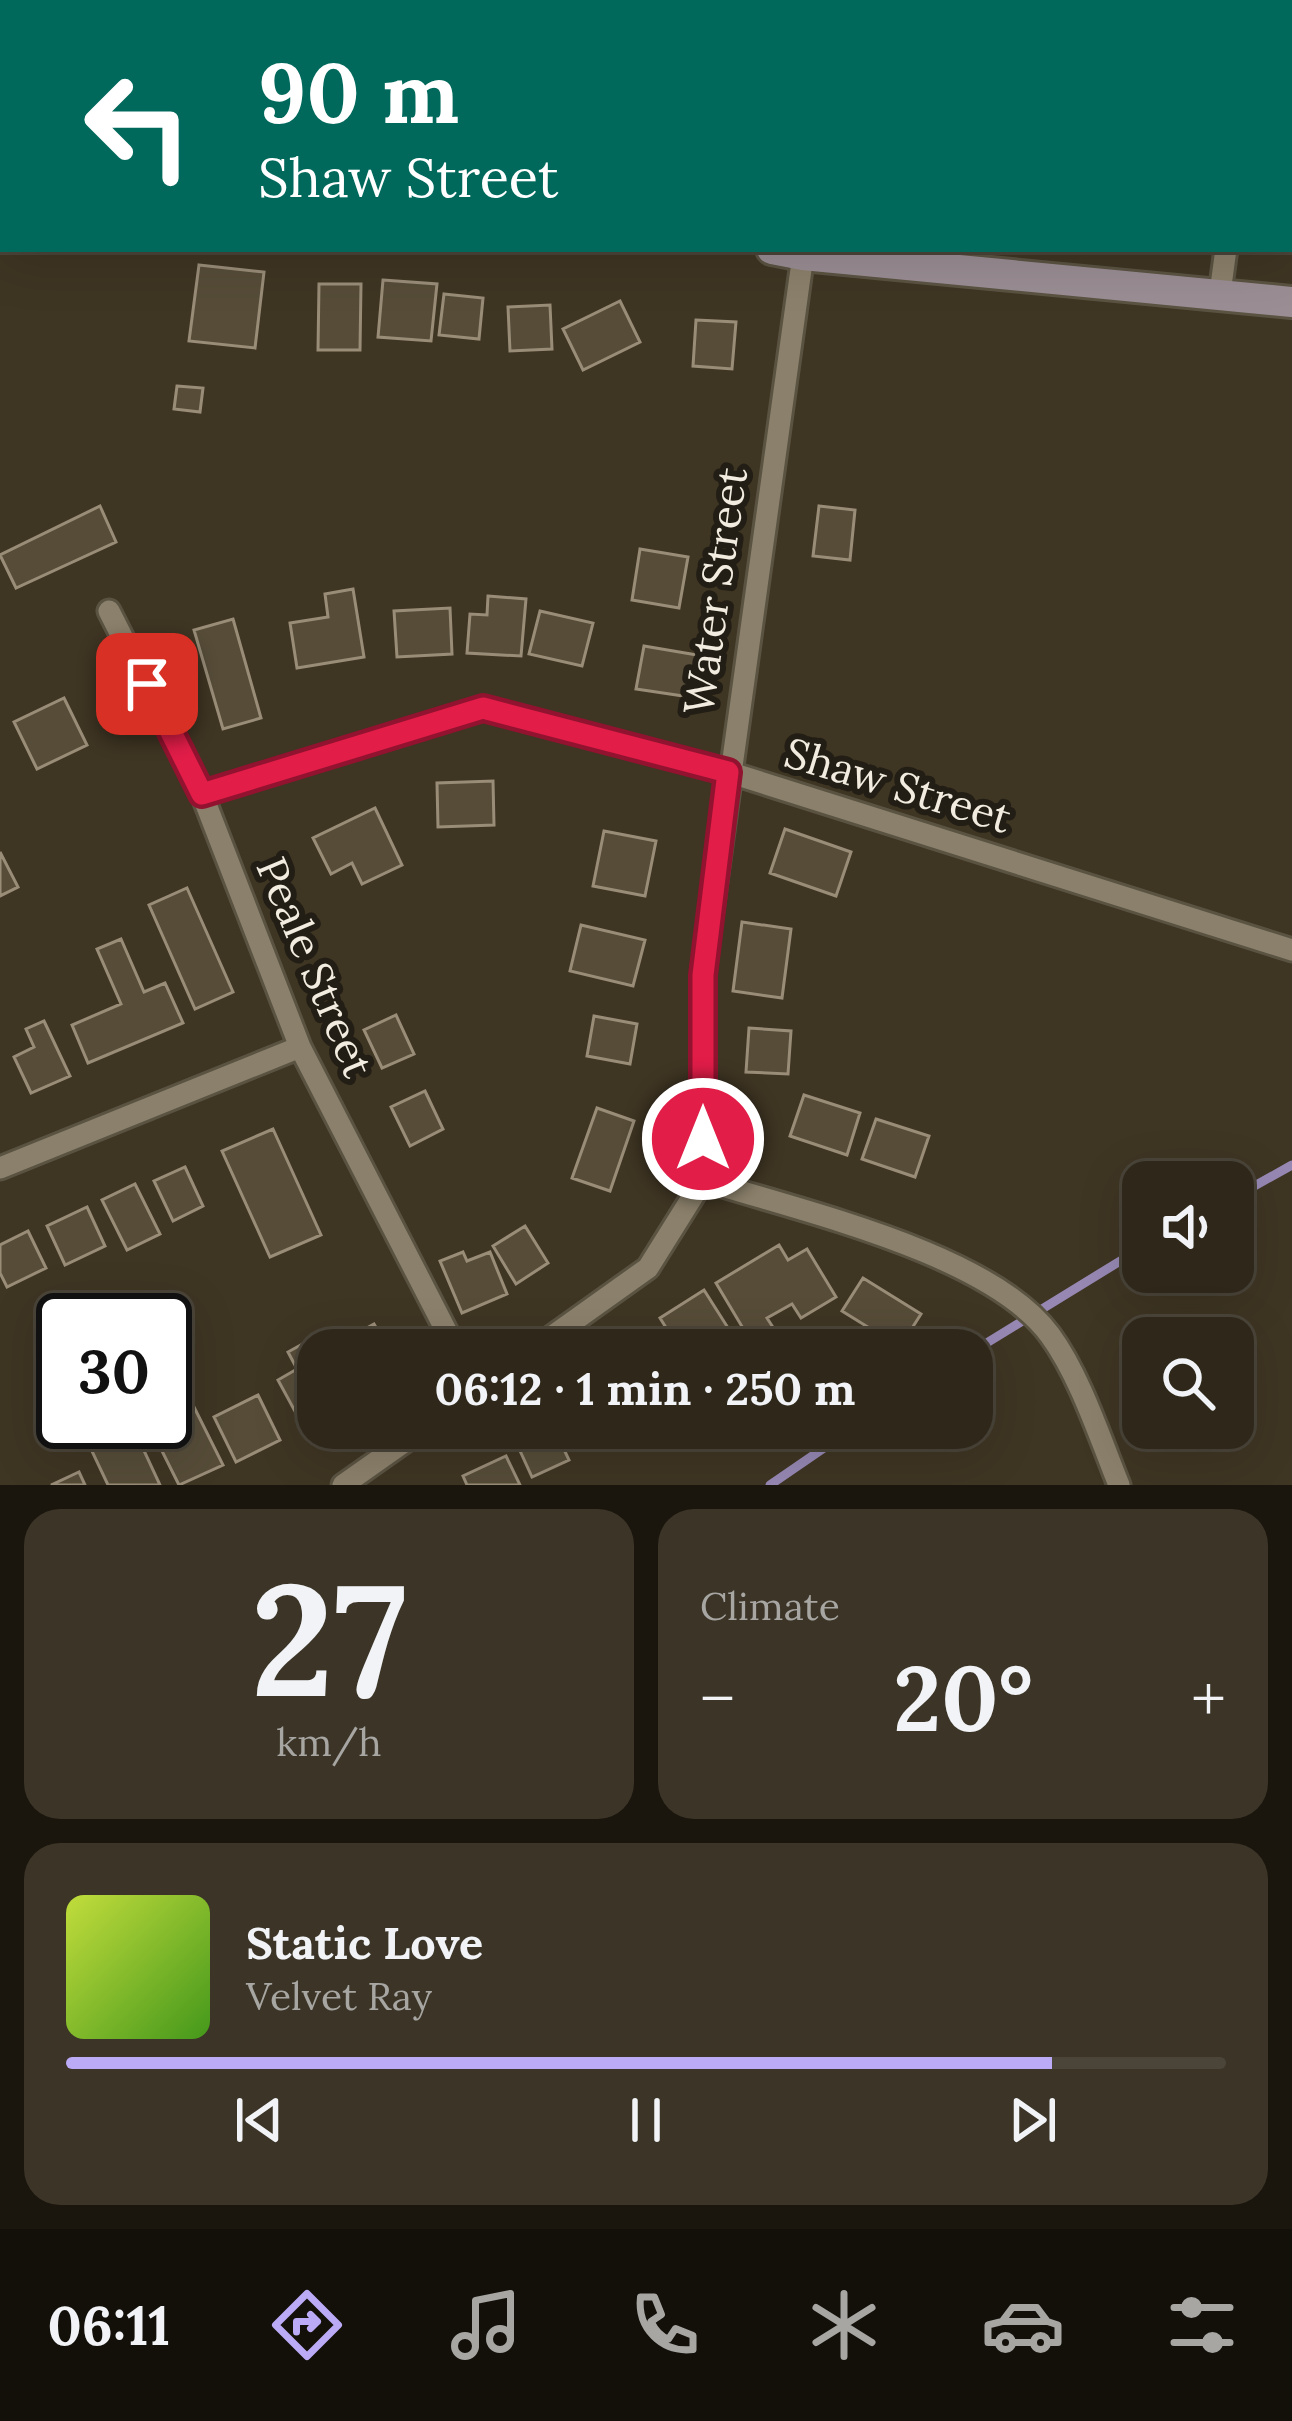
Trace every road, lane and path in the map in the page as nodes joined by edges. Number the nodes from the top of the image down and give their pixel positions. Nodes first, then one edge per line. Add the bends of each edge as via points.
1 (788, 252) edge
2 (1226, 252) edge
3 (1220, 292) junction
4 (1292, 302) edge
5 (110, 610) dead end
6 (728, 772) junction
7 (202, 794) junction
8 (1292, 950) edge
9 (300, 1047) junction
10 (0, 1168) edge
11 (703, 1180) junction
12 (445, 1329) edge
13 (562, 1329) edge
14 (395, 1449) edge
15 (344, 1485) edge
16 (1119, 1485) edge

1 - 3 street
1 - 6 street, Water Street
2 - 3 street
3 - 4 street
5 - 7 street, Peale Street
6 - 7 street, Shaw Street via 483,708
6 - 8 street, Shaw Street
6 - 11 street, Water Street via 703,975
7 - 9 street, Peale Street
9 - 10 street
9 - 12 street, Peale Street
11 - 13 street via 648,1268
11 - 16 street via 943,1257 1010,1295 1050,1335
14 - 15 street

